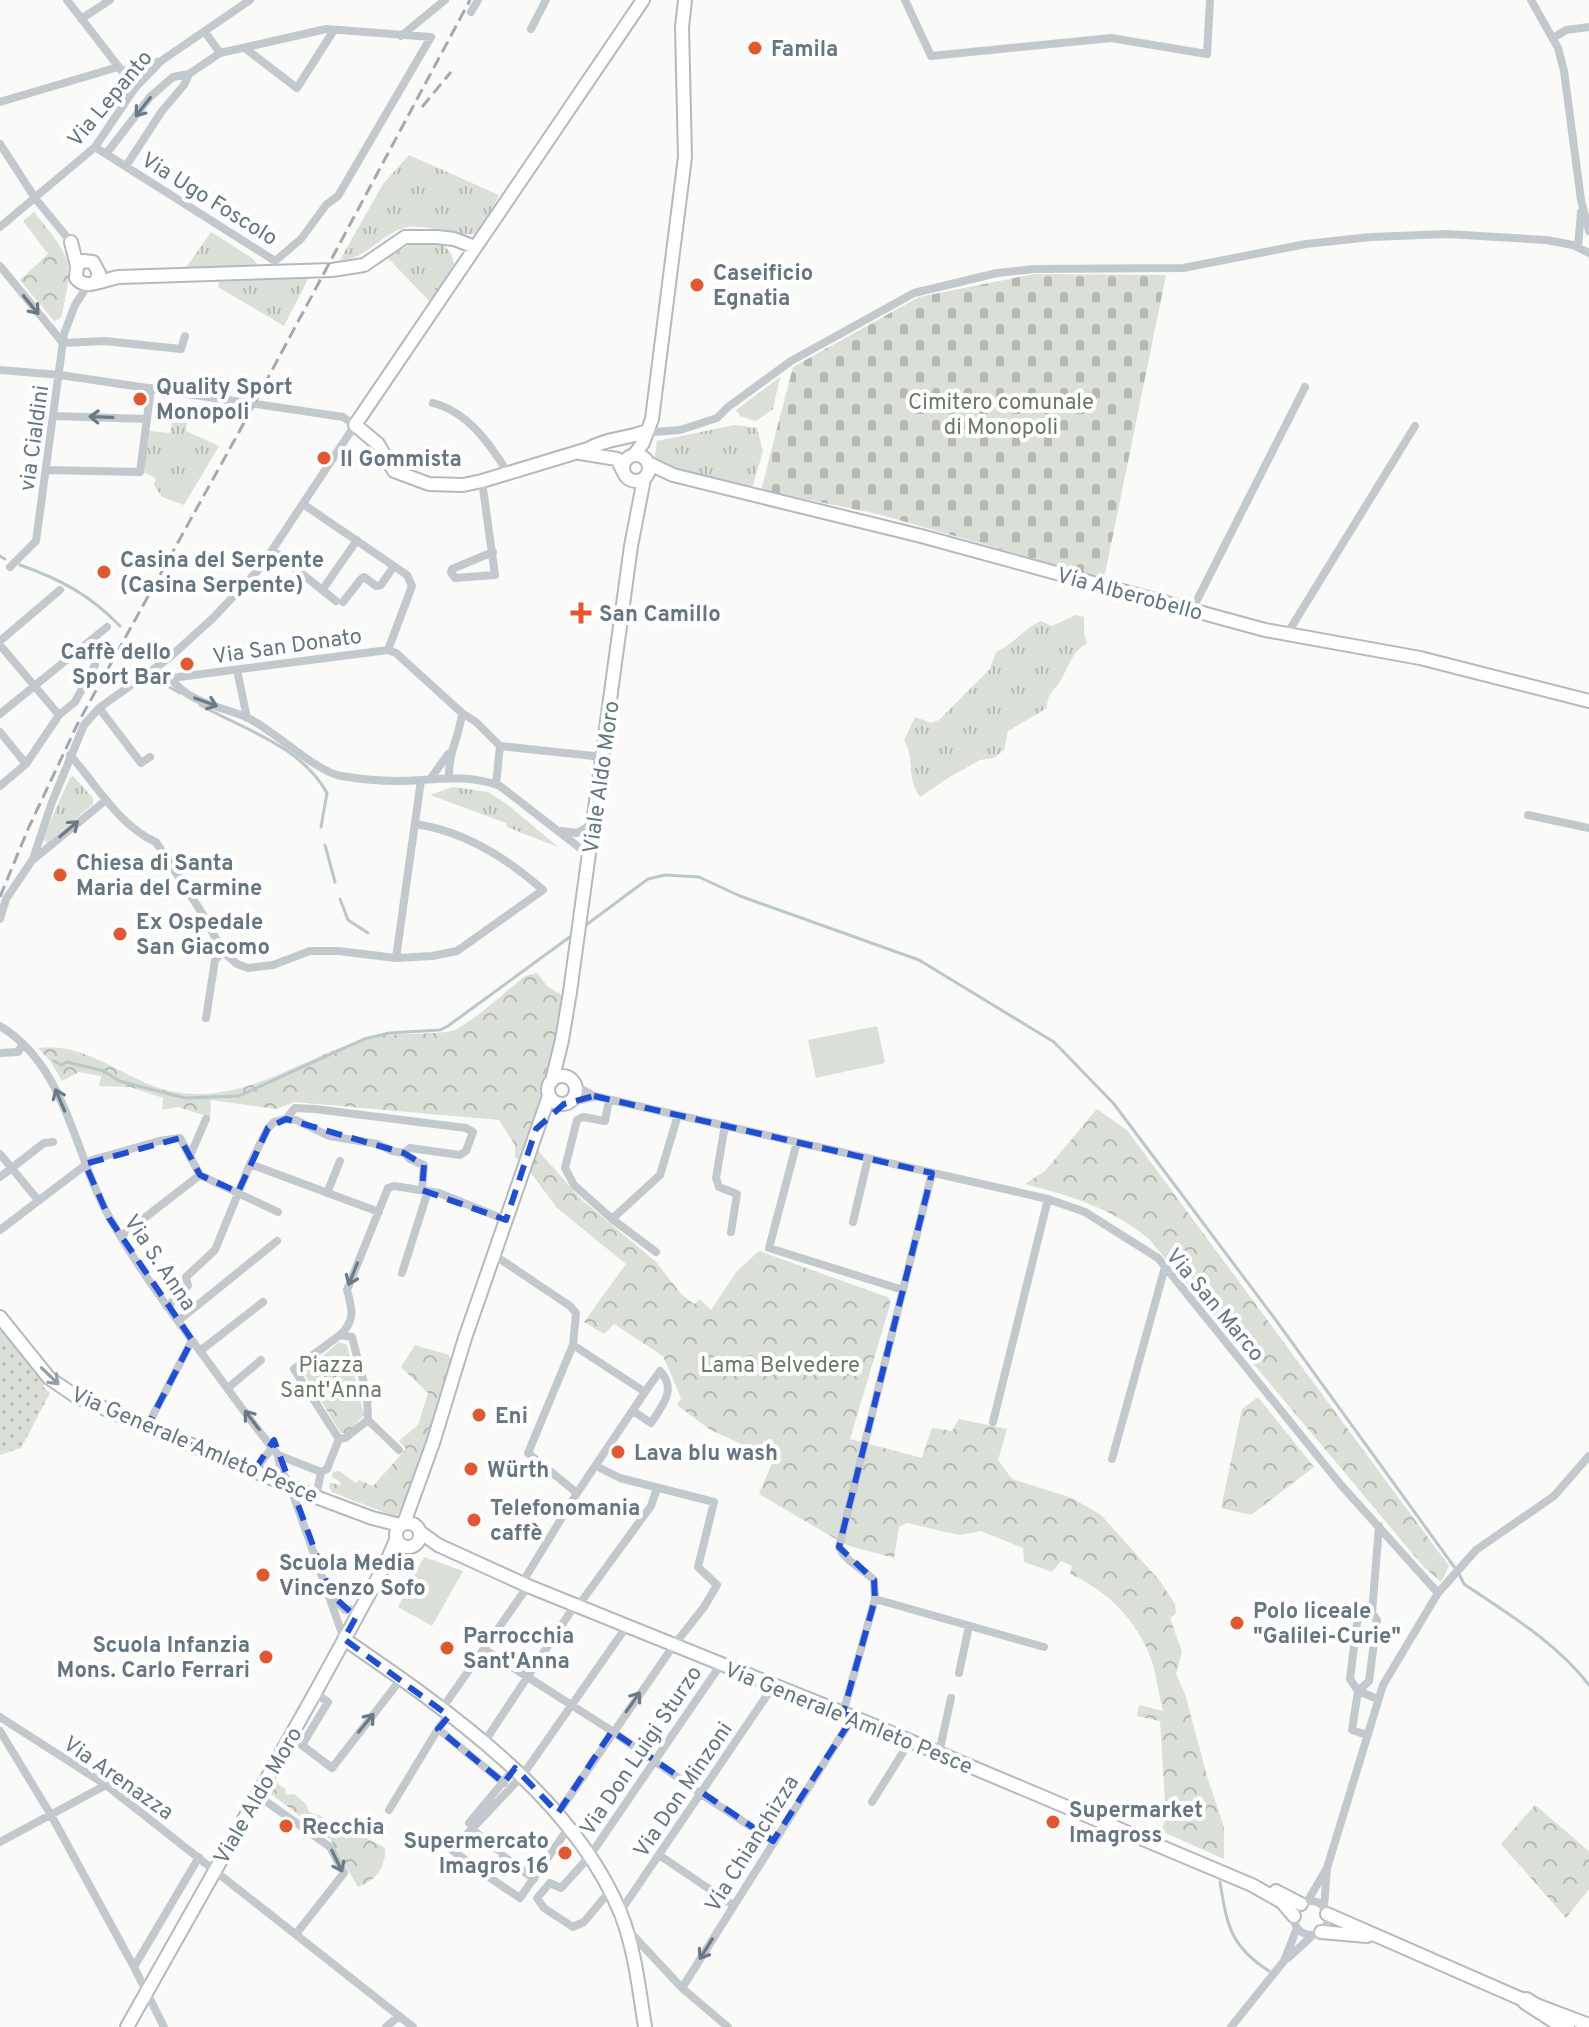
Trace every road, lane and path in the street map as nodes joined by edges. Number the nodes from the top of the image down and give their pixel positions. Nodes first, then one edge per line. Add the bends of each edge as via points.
1 (67, 0) edge
2 (110, 0) edge
3 (250, 0) edge
4 (445, 0) edge
5 (478, 0) edge
6 (546, 0) edge
7 (676, 0) edge
8 (685, 0) edge
9 (905, 0) edge
10 (1210, 0) edge
11 (1531, 0) edge
12 (644, 1) edge
13 (471, 12) dead end
14 (81, 19) junction
15 (682, 27) junction
16 (1589, 27) edge
17 (531, 29) dead end
18 (334, 30) junction
19 (205, 32) junction
20 (401, 36) junction
21 (1553, 38) junction
22 (246, 49) junction
23 (220, 53) junction
24 (161, 61) junction
25 (120, 69) junction
26 (189, 74) junction
27 (135, 88) junction
28 (0, 102) edge
29 (0, 144) edge
30 (95, 147) junction
31 (106, 154) junction
32 (126, 166) junction
33 (35, 198) junction
34 (1581, 200) junction
35 (1580, 225) junction
36 (0, 227) edge
37 (1589, 233) edge
38 (437, 237) junction
39 (71, 242) joint
40 (1566, 244) junction
41 (475, 247) junction
42 (1583, 250) edge
43 (466, 260) junction
44 (0, 266) edge
45 (87, 273) junction
46 (75, 305) junction
47 (185, 336) dead end
48 (63, 343) junction
49 (0, 370) edge
50 (60, 375) junction
51 (1305, 387) dead end
52 (151, 388) junction
53 (433, 403) dead end
54 (54, 416) junction
55 (147, 419) junction
56 (355, 425) junction
57 (1415, 426) dead end
58 (651, 428) junction
59 (583, 450) junction
60 (642, 465) junction
61 (46, 470) junction
62 (508, 473) junction
63 (626, 475) junction
64 (482, 481) junction
65 (303, 504) junction
66 (638, 514) junction
67 (357, 540) junction
68 (272, 550) junction
69 (493, 552) junction
70 (394, 566) junction
71 (10, 567) dead end
72 (323, 589) junction
73 (60, 590) dead end
74 (1192, 610) junction
75 (107, 627) dead end
76 (1287, 634) junction
77 (0, 643) edge
78 (388, 650) junction
79 (95, 665) dead end
80 (237, 670) junction
81 (153, 671) junction
82 (171, 678) junction
83 (35, 686) junction
84 (1589, 701) edge
85 (99, 708) junction
86 (462, 713) junction
87 (0, 714) edge
88 (59, 715) junction
89 (247, 718) junction
90 (0, 732) edge
91 (500, 746) junction
92 (449, 754) junction
93 (70, 755) junction
94 (150, 757) dead end
95 (603, 757) junction
96 (26, 764) junction
97 (449, 776) junction
98 (431, 778) junction
99 (421, 780) junction
100 (496, 784) junction
101 (0, 786) edge
102 (106, 800) junction
103 (1528, 815) dead end
104 (415, 824) junction
105 (594, 824) junction
106 (1589, 828) edge
107 (557, 830) junction
108 (589, 855) junction
109 (33, 859) junction
110 (0, 919) edge
111 (223, 952) junction
112 (396, 958) junction
113 (206, 1018) dead end
114 (1, 1026) edge
115 (562, 1040) junction
116 (22, 1045) junction
117 (0, 1053) edge
118 (552, 1081) junction
119 (573, 1082) junction
120 (549, 1096) junction
121 (594, 1096) junction
122 (609, 1100) junction
123 (566, 1104) junction
124 (678, 1115) junction
125 (206, 1119) dead end
126 (286, 1119) junction
127 (725, 1125) junction
128 (535, 1134) junction
129 (53, 1142) dead end
130 (797, 1142) junction
131 (404, 1153) junction
132 (0, 1154) edge
133 (190, 1156) junction
134 (868, 1158) junction
135 (340, 1161) dead end
136 (85, 1164) junction
137 (250, 1164) junction
138 (11, 1168) junction
139 (932, 1173) junction
140 (200, 1175) junction
141 (0, 1177) edge
142 (425, 1191) junction
143 (238, 1192) junction
144 (327, 1193) junction
145 (1048, 1199) junction
146 (38, 1200) junction
147 (278, 1212) dead end
148 (379, 1212) junction
149 (612, 1219) junction
150 (506, 1220) junction
151 (853, 1222) dead end
152 (0, 1230) edge
153 (731, 1232) dead end
154 (121, 1236) junction
155 (277, 1241) dead end
156 (656, 1252) dead end
157 (494, 1255) junction
158 (1165, 1267) junction
159 (402, 1273) dead end
160 (903, 1290) junction
161 (263, 1302) dead end
162 (167, 1307) junction
163 (0, 1317) edge
164 (178, 1321) junction
165 (340, 1335) junction
166 (192, 1340) junction
167 (573, 1345) junction
168 (200, 1351) junction
169 (261, 1360) dead end
170 (228, 1388) junction
171 (645, 1392) junction
172 (633, 1411) junction
173 (368, 1420) junction
174 (993, 1422) dead end
175 (147, 1427) junction
176 (339, 1439) junction
177 (399, 1450) dead end
178 (275, 1452) junction
179 (1589, 1456) edge
180 (1112, 1459) dead end
181 (596, 1466) junction
182 (254, 1471) junction
183 (321, 1472) junction
184 (290, 1486) junction
185 (657, 1488) junction
186 (577, 1493) junction
187 (316, 1497) junction
188 (414, 1499) junction
189 (1379, 1526) junction
190 (419, 1530) junction
191 (399, 1531) junction
192 (411, 1547) junction
193 (446, 1548) junction
194 (386, 1563) junction
195 (326, 1583) junction
196 (525, 1584) junction
197 (1438, 1593) junction
198 (875, 1599) junction
199 (576, 1605) junction
200 (361, 1609) junction
201 (1372, 1613) junction
202 (627, 1626) junction
203 (969, 1626) junction
204 (344, 1639) junction
205 (674, 1645) junction
206 (1044, 1647) dead end
207 (484, 1649) junction
208 (721, 1664) junction
209 (959, 1673) dead end
210 (527, 1678) junction
211 (401, 1679) junction
212 (774, 1685) junction
213 (1358, 1691) junction
214 (315, 1693) junction
215 (951, 1698) dead end
216 (1378, 1699) junction
217 (572, 1705) junction
218 (445, 1713) junction
219 (848, 1715) junction
220 (0, 1717) edge
221 (438, 1729) junction
222 (0, 1731) edge
223 (612, 1731) junction
224 (1367, 1735) junction
225 (291, 1737) junction
226 (910, 1741) junction
227 (483, 1744) junction
228 (302, 1745) junction
229 (939, 1753) junction
230 (655, 1762) junction
231 (518, 1772) junction
232 (504, 1783) junction
233 (106, 1785) junction
234 (701, 1794) junction
235 (257, 1795) junction
236 (872, 1802) dead end
237 (389, 1810) dead end
238 (558, 1813) junction
239 (51, 1815) junction
240 (470, 1826) junction
241 (569, 1827) junction
242 (773, 1841) junction
243 (0, 1842) edge
244 (659, 1855) junction
245 (199, 1857) junction
246 (589, 1857) junction
247 (1327, 1868) junction
248 (214, 1869) junction
249 (534, 1879) junction
250 (1252, 1885) junction
251 (609, 1892) junction
252 (1304, 1903) junction
253 (733, 1905) junction
254 (1326, 1911) junction
255 (620, 1912) junction
256 (1295, 1922) junction
257 (625, 1926) junction
258 (296, 1934) junction
259 (1317, 1934) junction
260 (1382, 1940) junction
261 (1284, 1961) junction
262 (134, 1967) junction
263 (682, 1988) junction
264 (146, 1992) junction
265 (1526, 2001) junction
266 (399, 2016) junction
267 (1589, 2025) edge
268 (127, 2027) edge
269 (164, 2027) edge
270 (386, 2027) edge
271 (413, 2027) edge
272 (645, 2027) edge
273 (728, 2027) edge
274 (1231, 2027) edge
275 (1566, 2027) edge

1 - 14 street
2 - 14 street
3 - 19 street, Via Lepanto
4 - 20 street
5 - 13 street
6 - 17 street
7 - 15 main road
8 - 15 main road
9 - 10 street via 931,56 1111,38 1207,54
11 - 21 street
12 - 41 main road
14 - 25 street
15 - 58 main road via 685,157
16 - 21 street
18 - 20 street
18 - 22 street
18 - 22 street via 297,88
19 - 23 street
19 - 24 street, Via Lepanto
20 - 32 street, Via Ugo Foscolo via 431,37 338,196 275,261
21 - 34 street via 1564,71
22 - 23 street
23 - 26 street
24 - 25 street
24 - 27 street, Via Lepanto
25 - 27 street
25 - 28 street
26 -> 31 street via 173,77 150,97
26 - 32 street
27 - 30 street, Via Lepanto
29 - 33 street
30 - 31 street, Via Ugo Foscolo
30 - 33 street, Via Lepanto
31 - 32 street, Via Ugo Foscolo
33 - 36 street, Via Lepanto
33 - 39 street
34 - 35 street
34 - 37 street
35 - 40 street
35 - 42 street
37 - 42 street
38 - 41 main road
38 - 43 main road
38 - 45 main road via 405,237 364,265 332,270 132,277
39 - 45 main road
40 - 42 street
40 - 58 street via 1447,234 1371,237 1183,268 997,273 914,293 791,361 717,418 680,430
41 - 43 main road
43 - 56 main road
44 -> 48 street
45 - 46 street, via Cialdini
45 - 46 street, via Cialdini
46 - 48 street, via Cialdini
47 - 48 street via 181,349 105,341
48 - 50 street, via Cialdini
49 - 50 street
50 - 52 street
50 - 54 street, via Cialdini
51 - 74 street
52 - 55 street
52 - 56 street via 343,417
53 - 62 street via 447,407 489,442
55 -> 54 street
54 - 61 street, via Cialdini
55 - 61 street via 140,472
56 - 64 main road via 378,444 394,471 429,484
56 - 65 street
57 - 76 street
58 - 59 main road
58 - 60 main road via 639,451
59 - 60 main road via 621,451
59 - 62 main road
59 - 63 main road via 613,457
60 - 63 main road via 636,482
60 - 63 main road via 624,463
60 - 66 main road, Viale Aldo Moro
60 - 74 main road, Via Alberobello
61 - 71 street, via Cialdini via 36,541
62 - 64 main road
63 - 66 main road via 637,496
64 - 69 street
65 - 67 street
65 - 68 street
66 - 95 main road, Viale Aldo Moro
67 - 70 street
67 - 72 street
68 - 72 street
68 - 81 street via 213,618
69 - 69 street via 495,575 455,578 451,572
70 - 72 street via 381,585 364,577 340,601
70 - 78 street via 412,586
73 - 77 street
74 - 76 main road, Via Alberobello
75 - 83 street
76 - 84 main road, Via Alberobello via 1420,658
77 - 83 street
78 - 80 street, Via San Donato
78 - 86 street, Via San Donato
79 - 88 street via 75,702
80 - 82 street, Via San Donato
80 - 89 street
81 - 82 street, Via San Donato
81 - 85 street
82 -> 89 street, Via San Donato via 178,689
83 - 87 street
83 - 88 street
85 - 93 street
85 - 94 street via 141,763
86 - 91 street, Via San Donato
86 - 92 street
88 - 96 street
89 - 99 street, Via San Donato via 338,775
90 - 96 street
91 - 95 street
91 - 100 street
92 - 97 street
92 - 98 street
93 - 102 street
93 - 109 street
95 - 105 main road, Viale Aldo Moro
96 - 101 street
97 - 98 street, Via San Donato
97 - 100 street, Via San Donato
98 - 99 street, Via San Donato
99 - 104 street
100 - 107 street, Via San Donato
109 -> 102 street
102 - 111 street via 156,842
103 - 106 street
104 - 112 street
104 - 112 street via 482,846 543,890 457,951
105 - 107 street via 577,833
105 - 108 main road, Viale Aldo Moro
107 - 108 street, Via San Donato
108 - 115 main road, Viale Aldo Moro
109 - 110 street via 6,899
111 - 112 street via 248,968 310,951
111 - 113 street via 215,960
114 - 116 street, Via S. Anna
115 - 118 main road, Viale Aldo Moro
115 - 119 main road, Viale Aldo Moro
116 - 117 street via 18,1052
136 -> 116 street, Via S. Anna via 59,1094
118 - 119 main road via 559,1076
118 - 120 main road
119 - 121 street, Via San Marco
119 - 123 main road via 574,1098
120 - 123 main road
120 - 128 main road, Viale Aldo Moro
121 - 122 street, Via San Marco
121 - 123 street, Via San Marco
122 - 124 street, Via San Marco
122 - 149 street via 605,1121 577,1120 565,1168 574,1185
123 - 128 main road
124 - 127 street, Via San Marco
124 - 149 street via 660,1175
125 - 133 street
126 - 131 street via 329,1136
126 - 131 street via 295,1108 315,1109 473,1132 460,1155 410,1148
126 - 137 street via 268,1128
127 - 130 street, Via San Marco
127 - 153 street via 716,1178 719,1187 737,1194
128 - 150 main road, Viale Aldo Moro
129 - 138 street
130 - 134 street, Via San Marco
130 - 160 street via 769,1248
131 - 142 street via 424,1165
132 - 138 street
133 - 136 street via 180,1138 171,1138
133 - 140 street
134 - 139 street, Via San Marco
134 - 151 street
135 - 144 street
136 - 146 street
136 - 154 street, Via S. Anna
137 - 143 street
137 - 144 street
138 - 141 street
138 - 146 street
139 - 145 street, Via San Marco
139 - 160 street
140 - 143 street
140 - 154 street
142 - 148 street via 388,1188
142 - 150 street
142 - 159 street
143 - 147 street
143 - 162 street via 215,1250 186,1277 188,1286
144 - 148 street
145 - 158 street, Via San Marco via 1085,1212
145 - 174 street
146 - 152 street
148 -> 165 street via 347,1290 354,1307 349,1327
149 - 156 street
150 - 157 main road, Viale Aldo Moro
154 - 162 street, Via S. Anna
155 - 164 street
157 - 167 street via 570,1306 576,1313
157 - 188 main road, Viale Aldo Moro
158 - 180 street
158 - 189 street, Via San Marco
160 - 198 street via 839,1547 874,1580
161 - 168 street
162 - 164 street, Via S. Anna
163 -> 175 main road, Via Generale Amleto Pesce via 49,1378 77,1397
164 - 166 street, Via S. Anna
165 - 173 street via 352,1337
165 - 176 street via 294,1369
166 - 168 street, Via S. Anna
166 - 175 street
167 - 171 street
167 - 186 street via 528,1453
168 - 170 street, Via S. Anna
169 - 170 street
178 -> 170 street, Via S. Anna
171 - 172 street
171 - 172 street via 660,1371 664,1374 670,1390 651,1423
172 - 181 street
173 - 176 street
173 - 177 street
175 - 182 main road, Via Generale Amleto Pesce
176 - 183 street
178 - 182 street
178 - 183 street
178 - 184 street, Via S. Anna
179 - 197 street via 1554,1496 1476,1550
181 - 185 street
181 - 186 street
182 - 184 main road, Via Generale Amleto Pesce
183 - 187 street
184 - 187 main road, Via Generale Amleto Pesce
184 - 195 street, Via S. Anna
185 - 199 street via 651,1506
185 - 205 street via 714,1502 698,1567 717,1585
186 - 196 street
187 - 191 main road, Via Generale Amleto Pesce
188 - 190 main road, Viale Aldo Moro
188 - 191 main road, Viale Aldo Moro
189 - 197 street, Via San Marco
189 - 201 street
190 - 191 main road via 412,1523
190 - 192 main road via 419,1540
190 - 193 main road, Via Generale Amleto Pesce
191 - 192 main road via 401,1546
191 - 194 main road, Viale Aldo Moro
192 - 193 main road, Via Generale Amleto Pesce
192 - 194 main road, Viale Aldo Moro
193 - 196 main road, Via Generale Amleto Pesce
194 - 200 main road, Viale Aldo Moro
195 - 200 street via 341,1607
195 - 204 street, Via S. Anna
196 - 199 main road, Via Generale Amleto Pesce
196 - 207 street
197 - 216 street
198 - 203 street
198 - 219 street, Via Chianchizza
199 - 202 main road, Via Generale Amleto Pesce
199 - 210 street
200 - 204 main road, Viale Aldo Moro
201 - 213 street via 1377,1620 1369,1681
201 - 213 street via 1360,1615 1357,1623 1350,1679
202 - 205 main road, Via Generale Amleto Pesce
202 - 217 street
203 - 206 street
203 - 209 street
204 - 211 main road
204 - 214 main road, Viale Aldo Moro
205 - 208 main road, Via Generale Amleto Pesce
223 -> 205 street
207 - 210 street
207 - 218 street
208 - 212 main road, Via Generale Amleto Pesce
208 - 230 street, Via Don Luigi Sturzo
210 - 217 street
210 - 227 street
211 - 218 main road
228 -> 211 street via 332,1768
212 - 219 main road, Via Generale Amleto Pesce
212 - 234 street, Via Don Minzoni
213 - 216 street
213 - 224 street via 1352,1730
214 - 225 main road, Viale Aldo Moro
214 - 228 street via 328,1702
215 - 229 street
216 - 224 street
217 - 223 street
217 - 231 street
218 - 221 street
218 - 227 main road
219 - 226 main road, Via Generale Amleto Pesce
219 - 242 street, Via Chianchizza
220 - 233 street, Via Arenazza
221 - 232 street
221 - 237 street
222 - 239 street
223 - 230 street
223 - 238 street
224 - 247 street
225 - 228 street
225 - 235 main road, Viale Aldo Moro
226 - 229 main road, Via Generale Amleto Pesce
226 - 236 street
227 - 231 main road
229 - 250 main road, Via Generale Amleto Pesce
230 - 234 street
230 - 246 street, Via Don Luigi Sturzo
231 - 232 street
231 - 238 main road
231 - 240 street
232 - 240 street
233 - 239 street
233 - 245 street, Via Arenazza
234 - 242 street
234 - 244 street, Via Don Minzoni
235 - 248 main road, Viale Aldo Moro
235 -> 258 street via 330,1847 344,1873
238 - 241 main road
239 - 243 street
239 - 262 street
240 - 249 street
240 - 249 street via 452,1850 520,1898
241 - 246 main road
241 - 249 street
242 - 253 street, Via Chianchizza
244 - 253 street
244 - 255 street, Via Don Minzoni
245 - 248 street, Via Arenazza
245 - 262 street
246 - 251 main road
246 - 251 street, Via Don Luigi Sturzo via 561,1888 550,1883 537,1898 573,1927 584,1922
247 - 252 street
247 - 254 street
248 - 258 street, Via Arenazza
248 - 264 main road, Viale Aldo Moro
250 - 252 main road
250 - 256 main road via 1282,1902
251 - 255 main road
252 - 254 street via 1318,1903
252 - 256 street
253 -> 263 street, Via Chianchizza
254 - 259 street via 1327,1924
254 - 260 main road
255 - 257 main road
256 - 259 street via 1307,1935
256 - 261 street
257 - 263 street
257 - 272 main road
258 - 266 street, Via Arenazza
259 - 260 main road
259 - 261 street
260 - 265 main road
261 - 274 street
262 - 264 street
263 - 273 street
264 - 268 main road, Viale Aldo Moro
264 - 269 street
265 - 267 main road
265 - 275 highway
266 - 270 street
266 - 271 street, Via Arenazza

